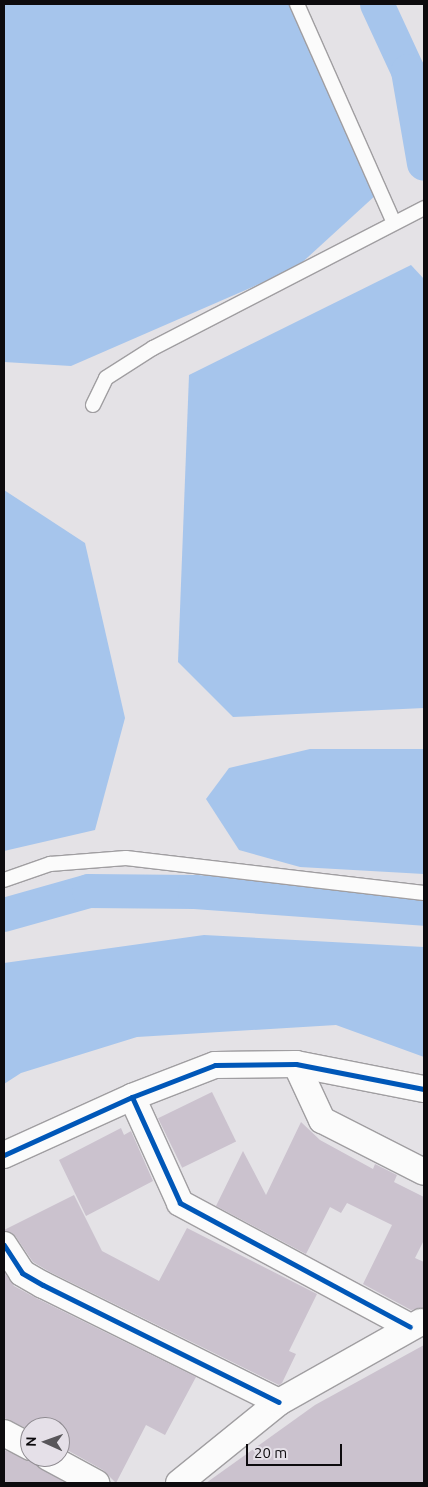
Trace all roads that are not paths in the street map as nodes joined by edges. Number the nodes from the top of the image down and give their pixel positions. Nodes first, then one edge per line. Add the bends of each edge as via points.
1 (297, 4) edge
2 (424, 208) edge
3 (393, 221) junction
4 (93, 405) dead end
5 (4, 880) edge
6 (424, 893) edge
7 (296, 1064) junction
8 (424, 1089) edge
9 (132, 1096) junction
10 (4, 1155) edge
11 (424, 1172) edge
12 (4, 1245) edge
13 (417, 1324) edge
14 (279, 1402) junction
15 (4, 1433) edge
16 (20, 1442) edge
17 (66, 1467) edge
18 (96, 1483) edge
19 (179, 1483) edge

1 - 3 lane
2 - 3 lane
3 - 4 lane via 153,348 106,378
5 - 6 lane via 50,864 126,858
7 - 8 street
7 - 9 street via 215,1065
7 - 11 street via 322,1120
9 - 10 street
9 - 13 street via 180,1203
12 - 14 street via 22,1273 43,1285
13 - 14 street
14 - 19 street
15 - 16 street
17 - 18 street

